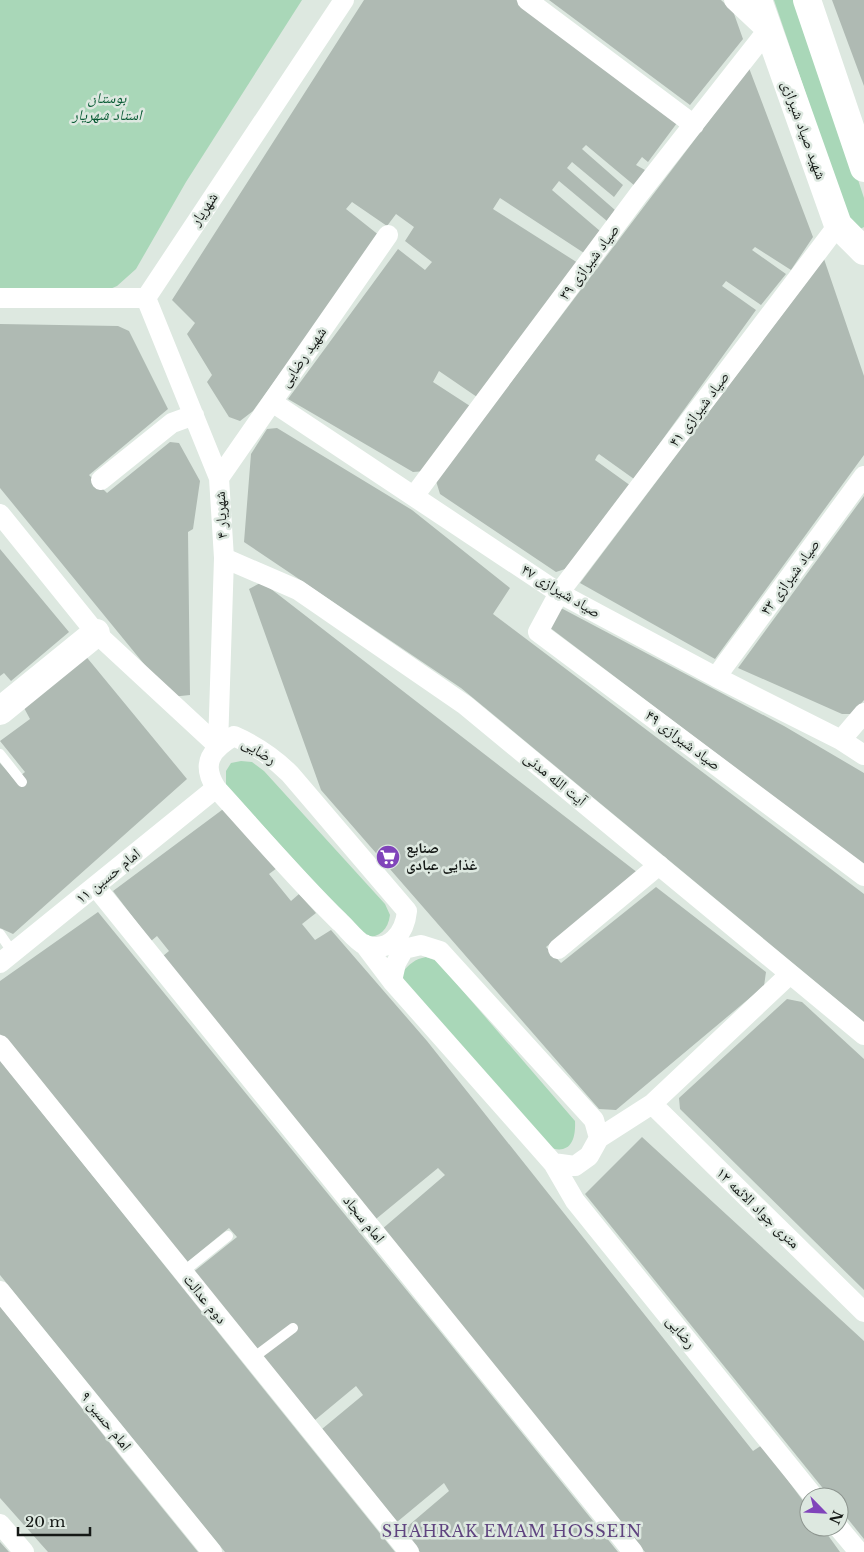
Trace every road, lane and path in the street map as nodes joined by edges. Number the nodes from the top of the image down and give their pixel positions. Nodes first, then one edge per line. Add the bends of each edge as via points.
1 (344, 0) edge
2 (527, 0) edge
3 (734, 0) edge
4 (758, 0) edge
5 (807, 0) edge
6 (768, 31) junction
7 (694, 125) junction
8 (864, 168) edge
9 (838, 225) junction
10 (388, 235) dead end
11 (864, 251) edge
12 (0, 298) edge
13 (146, 298) junction
14 (272, 402) junction
15 (194, 415) junction
16 (864, 476) edge
17 (219, 478) junction
18 (101, 480) dead end
19 (414, 496) junction
20 (0, 514) edge
21 (224, 558) junction
22 (559, 593) junction
23 (91, 626) junction
24 (716, 677) junction
25 (0, 689) edge
26 (0, 711) edge
27 (864, 713) edge
28 (841, 740) junction
29 (218, 746) junction
30 (0, 754) edge
31 (864, 755) edge
32 (22, 782) dead end
33 (216, 788) junction
34 (659, 865) junction
35 (864, 876) edge
36 (95, 886) junction
37 (407, 911) junction
38 (0, 934) edge
39 (364, 944) junction
40 (558, 949) dead end
41 (440, 951) junction
42 (6, 958) edge
43 (790, 974) junction
44 (392, 981) junction
45 (864, 1035) edge
46 (0, 1045) edge
47 (652, 1104) junction
48 (599, 1138) junction
49 (553, 1163) junction
50 (228, 1236) dead end
51 (183, 1272) junction
52 (0, 1290) edge
53 (864, 1312) edge
54 (293, 1328) dead end
55 (253, 1358) junction
56 (806, 1487) edge
57 (0, 1524) edge
58 (846, 1537) edge
59 (24, 1552) edge
60 (212, 1552) edge
61 (410, 1552) edge
62 (633, 1552) edge
63 (859, 1552) edge

1 - 13 street, شهریار
2 - 7 street
3 - 6 street
4 - 6 street, شهید صیاد شیرازی
5 - 8 street
6 - 7 street, صیاد شیرازی ۳۹
6 - 9 street, شهید صیاد شیرازی
7 - 19 street, صیاد شیرازی ۳۹
9 - 11 street, شهید صیاد شیرازی
9 - 22 street, صیاد شیرازی ۴۱
10 - 14 street, شهید رضایی
12 - 13 street
13 - 15 street, شهریار ۴
14 - 17 street, شهید رضایی
14 - 19 street, صیاد شیرازی ۴۷
15 - 17 street, شهریار ۴
15 - 18 street via 172,423
16 - 24 street, صیاد شیرازی ۴۳
17 - 21 street, شهریار ۴
19 - 22 street, صیاد شیرازی ۴۷
20 - 23 street
21 - 29 street, شهریار ۴
21 - 34 street, آیت الله مدنی via 298,590 465,705
22 - 24 street, صیاد شیرازی ۴۷
22 - 35 street, صیاد شیرازی ۴۹ via 538,632
23 - 25 street
23 - 26 street
23 - 29 street
24 - 28 street, صیاد شیرازی ۴۷
27 - 28 street
28 - 31 street, صیاد شیرازی ۴۷
29 - 33 street, رضایی via 209,761 209,777
29 - 37 street, رضایی via 234,736 256,745 276,760
30 - 32 lane
33 - 36 street, امام حسین ۱۱
33 - 39 street, رضایی via 305,888
34 - 40 street
34 - 43 street, آیت الله مدنی
36 - 42 street, امام حسین ۱۱
36 - 62 street, امام سجاد
37 - 39 street via 406,924 400,936 378,947
37 - 41 street, رضایی
38 - 42 lane
39 - 44 street, رضایی
41 - 44 street via 420,945 404,949 396,963
41 - 48 street, رضایی via 594,1120
43 - 45 street, آیت الله مدنی
43 - 47 street
44 - 49 street, رضایی
46 - 51 street, دوم عدالت
47 - 48 street
47 - 53 street, ۱۲ متری جواد الائمه
48 - 49 street via 589,1156 575,1166
49 - 56 street, رضایی via 575,1201
50 - 51 lane
51 - 55 street, دوم عدالت
52 - 60 street, امام حسین ۹
54 - 55 lane
55 - 61 street, دوم عدالت
57 - 59 street
58 - 63 street

